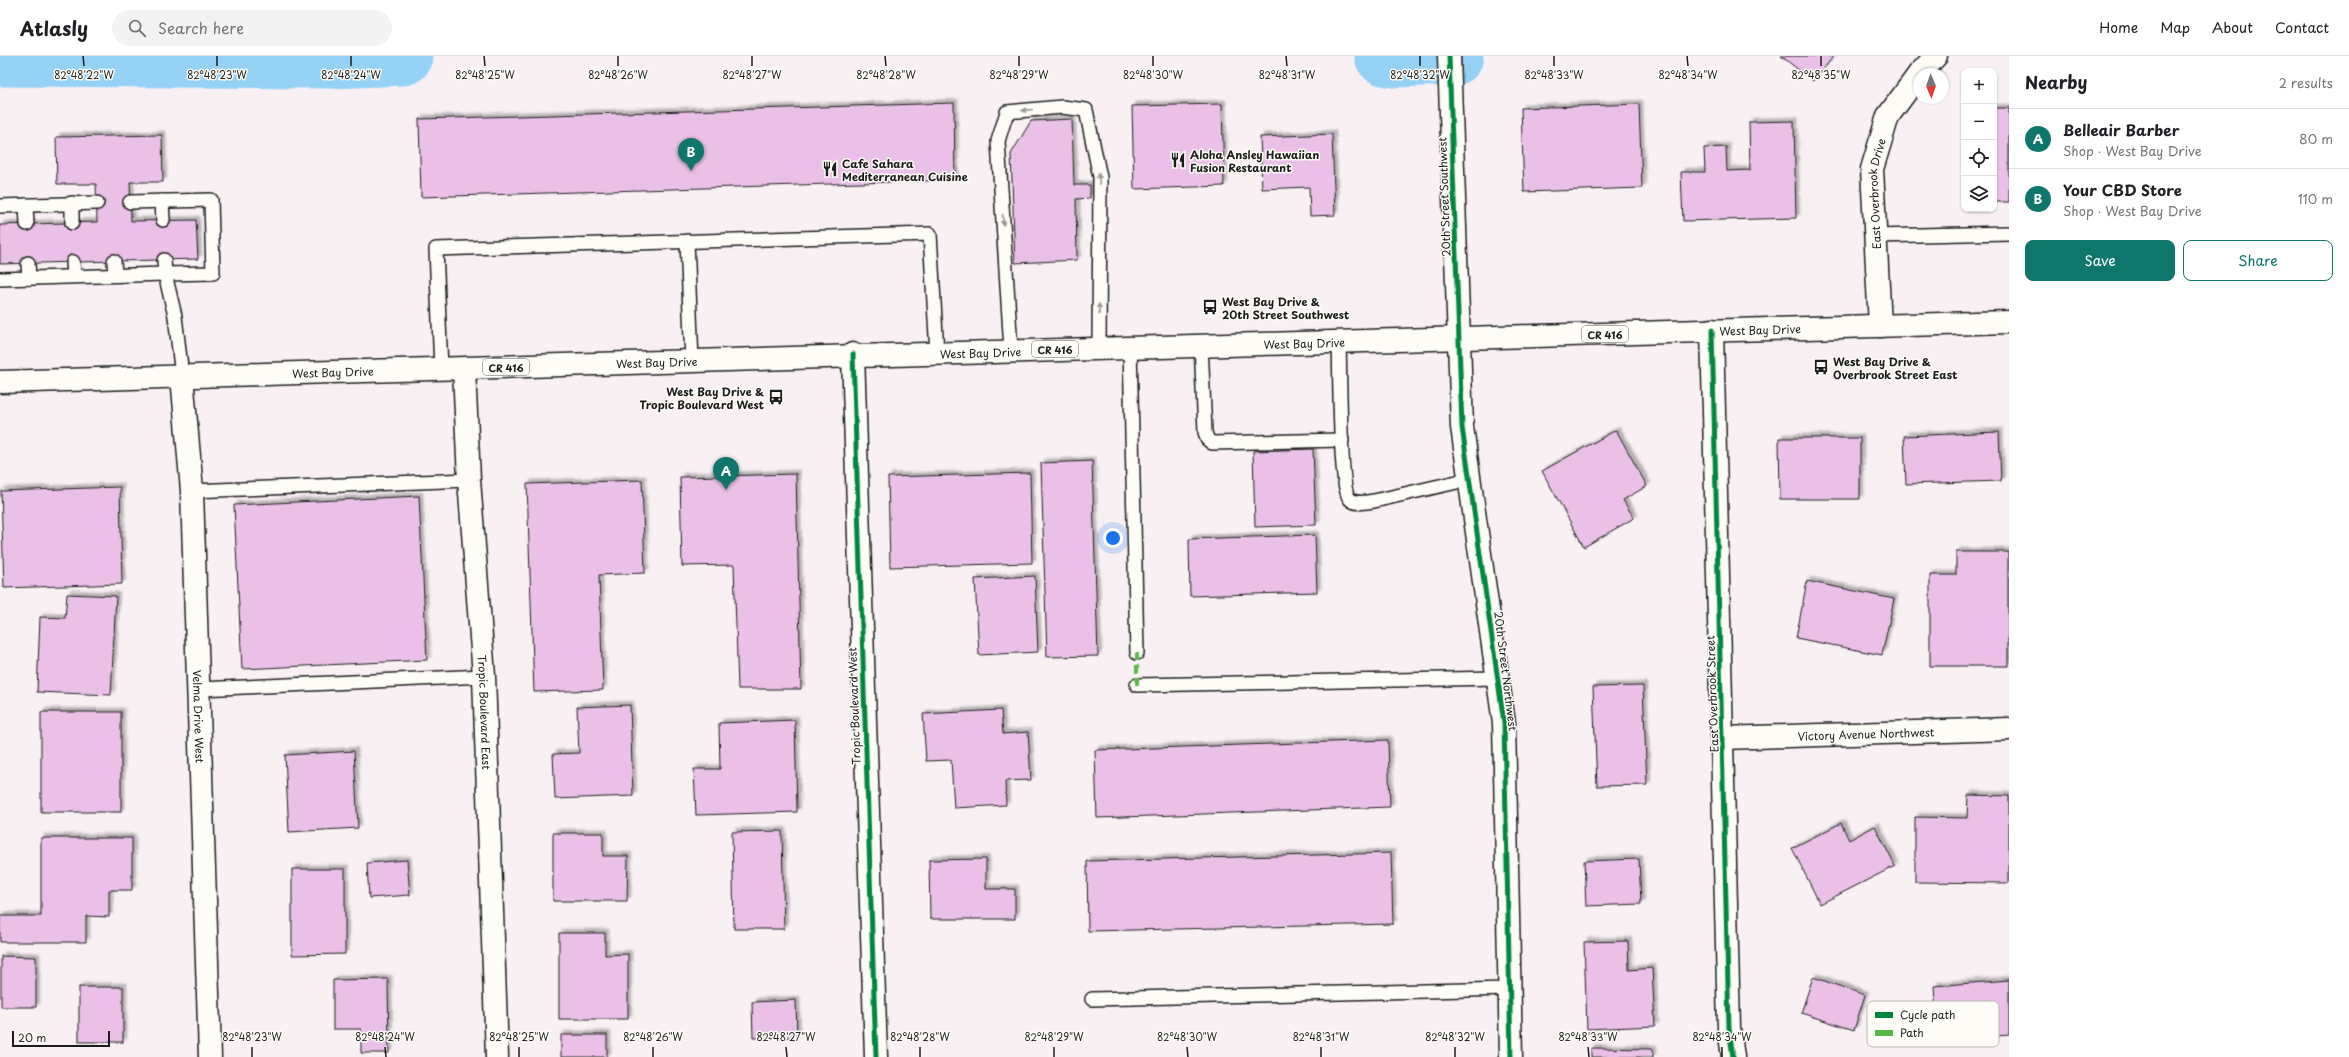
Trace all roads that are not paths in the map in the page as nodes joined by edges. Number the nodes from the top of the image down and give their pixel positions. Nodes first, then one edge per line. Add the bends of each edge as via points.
1 (1450, 56) edge
2 (1936, 56) edge
3 (1925, 68) edge
4 (1913, 82) edge
5 (162, 201) junction
6 (97, 202) dead end
7 (130, 202) dead end
8 (72, 203) junction
9 (26, 205) junction
10 (0, 206) edge
11 (163, 220) dead end
12 (72, 223) dead end
13 (27, 224) dead end
14 (2009, 233) edge
15 (1875, 236) junction
16 (687, 241) junction
17 (164, 260) dead end
18 (114, 261) dead end
19 (73, 262) dead end
20 (28, 263) dead end
21 (165, 274) junction
22 (115, 275) junction
23 (74, 276) junction
24 (28, 278) junction
25 (0, 279) edge
26 (2009, 322) edge
27 (1880, 326) junction
28 (1712, 330) junction
29 (1459, 338) junction
30 (1339, 341) junction
31 (1201, 346) junction
32 (1130, 347) junction
33 (1099, 348) junction
34 (1011, 350) junction
35 (937, 352) junction
36 (853, 354) junction
37 (692, 360) junction
38 (441, 369) junction
39 (464, 369) junction
40 (182, 376) junction
41 (0, 382) edge
42 (1342, 440) junction
43 (1470, 479) junction
44 (469, 480) junction
45 (192, 491) junction
46 (1137, 653) dead end
47 (484, 676) junction
48 (1498, 678) junction
49 (1137, 685) dead end
50 (200, 689) junction
51 (2009, 729) edge
52 (1723, 738) junction
53 (1510, 989) junction
54 (1092, 999) dead end
55 (210, 1057) edge
56 (498, 1057) edge
57 (876, 1057) edge
58 (1512, 1057) edge
59 (1733, 1057) edge

1 - 29 street, 20th Street Southwest
2 - 3 street, East Overbrook Drive
4 - 15 street, East Overbrook Drive via 1888,116 1872,169
5 - 7 lane
5 - 11 lane
5 - 21 lane via 211,200 213,273
6 - 8 lane
8 - 9 lane
8 - 12 lane
9 - 10 lane
9 - 13 lane
14 - 15 lane
15 - 27 street, East Overbrook Drive
16 - 35 lane via 930,234
16 - 37 lane
16 - 38 lane via 436,249
17 - 21 lane
18 - 22 lane
19 - 23 lane
20 - 24 lane
21 - 22 lane
21 - 40 lane via 175,316
22 - 23 lane
23 - 24 lane
24 - 25 lane
26 - 27 street, West Bay Drive / CR 416
27 - 28 street, West Bay Drive / CR 416
28 - 29 street, West Bay Drive / CR 416
28 - 52 street, East Overbrook Street
29 - 30 street, West Bay Drive / CR 416
29 - 43 street, 20th Street Northwest via 1462,427
30 - 31 street, West Bay Drive / CR 416
30 - 42 lane
31 - 32 street, West Bay Drive / CR 416
31 - 42 lane via 1205,432 1207,439 1212,443
32 - 33 street, West Bay Drive / CR 416
32 - 46 lane
33 - 34 street, West Bay Drive / CR 416
33 -> 34 lane via 1100,177 1086,110 1062,106 1007,112 998,141
34 - 35 street, West Bay Drive / CR 416
35 - 36 street, West Bay Drive / CR 416
36 - 37 street, West Bay Drive / CR 416
36 - 57 street, Tropic Boulevard West
37 - 39 street, West Bay Drive / CR 416
38 - 39 street, West Bay Drive / CR 416
38 - 40 street, West Bay Drive / CR 416
39 - 44 street, Tropic Boulevard East
40 - 41 street, West Bay Drive / CR 416
40 - 45 street, Velma Drive West
42 - 43 lane via 1345,492 1350,500 1358,503
43 - 48 street, 20th Street Northwest
44 - 45 lane
44 - 47 street, Tropic Boulevard East
45 - 50 street, Velma Drive West
47 - 50 lane
47 - 56 street, Tropic Boulevard East
48 - 49 lane
48 - 53 street, 20th Street Northwest via 1504,723
50 - 55 street, Velma Drive West
51 - 52 street, Victory Avenue Northwest
52 - 59 street, East Overbrook Street via 1729,1028
53 - 54 lane
53 - 58 street, 20th Street Northwest

